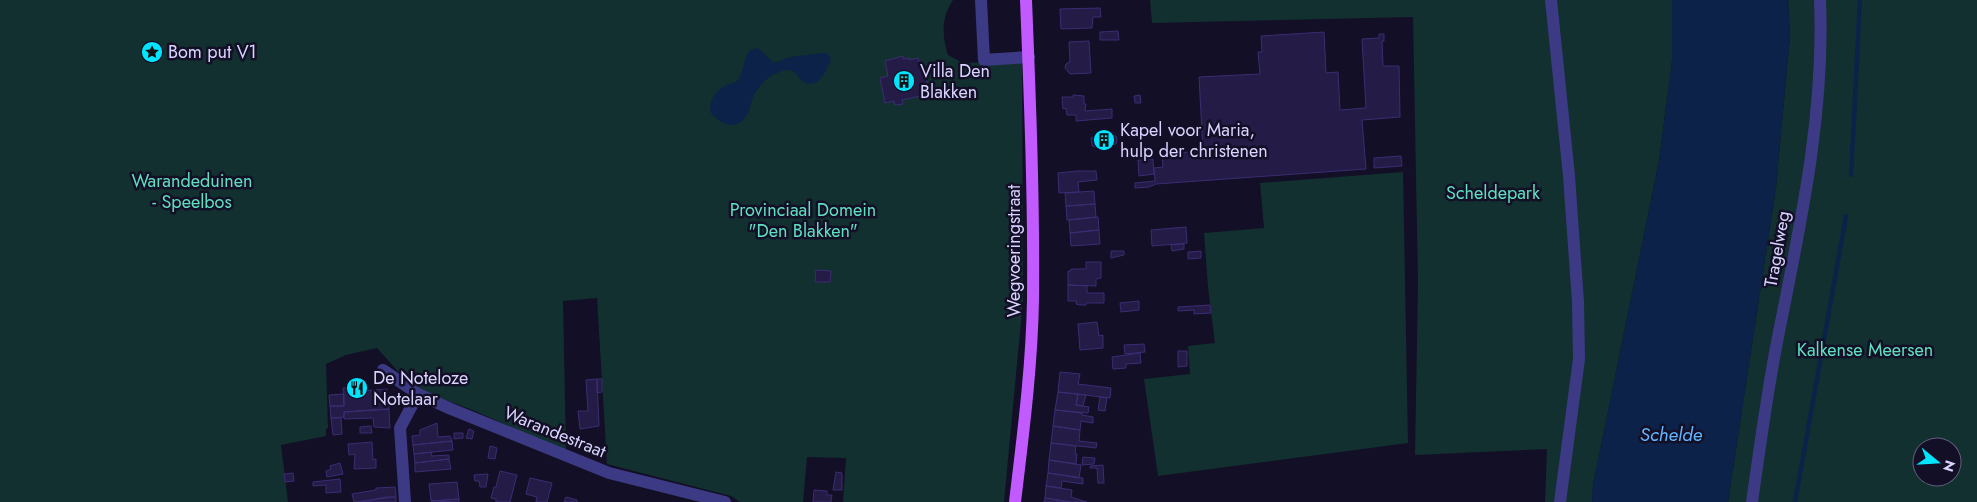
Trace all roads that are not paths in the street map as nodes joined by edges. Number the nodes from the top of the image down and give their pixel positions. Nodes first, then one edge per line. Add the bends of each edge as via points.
1 (981, 0) edge
2 (1026, 0) edge
3 (1551, 0) edge
4 (1820, 0) edge
5 (1029, 57) junction
6 (383, 370) dead end
7 (418, 394) junction
8 (405, 502) edge
9 (725, 502) edge
10 (1015, 502) edge
11 (1560, 502) edge
12 (1752, 502) edge

1 - 5 street via 984,60
2 - 5 main road, Wegvoeringstraat
3 - 11 street via 1578,302 1579,359
4 - 12 street, Tragelweg via 1820,80 1814,138
5 - 10 main road, Wegvoeringstraat via 1033,299
6 - 7 street, Warandestraat
7 - 8 street via 400,428
7 - 9 street, Warandestraat via 609,473

